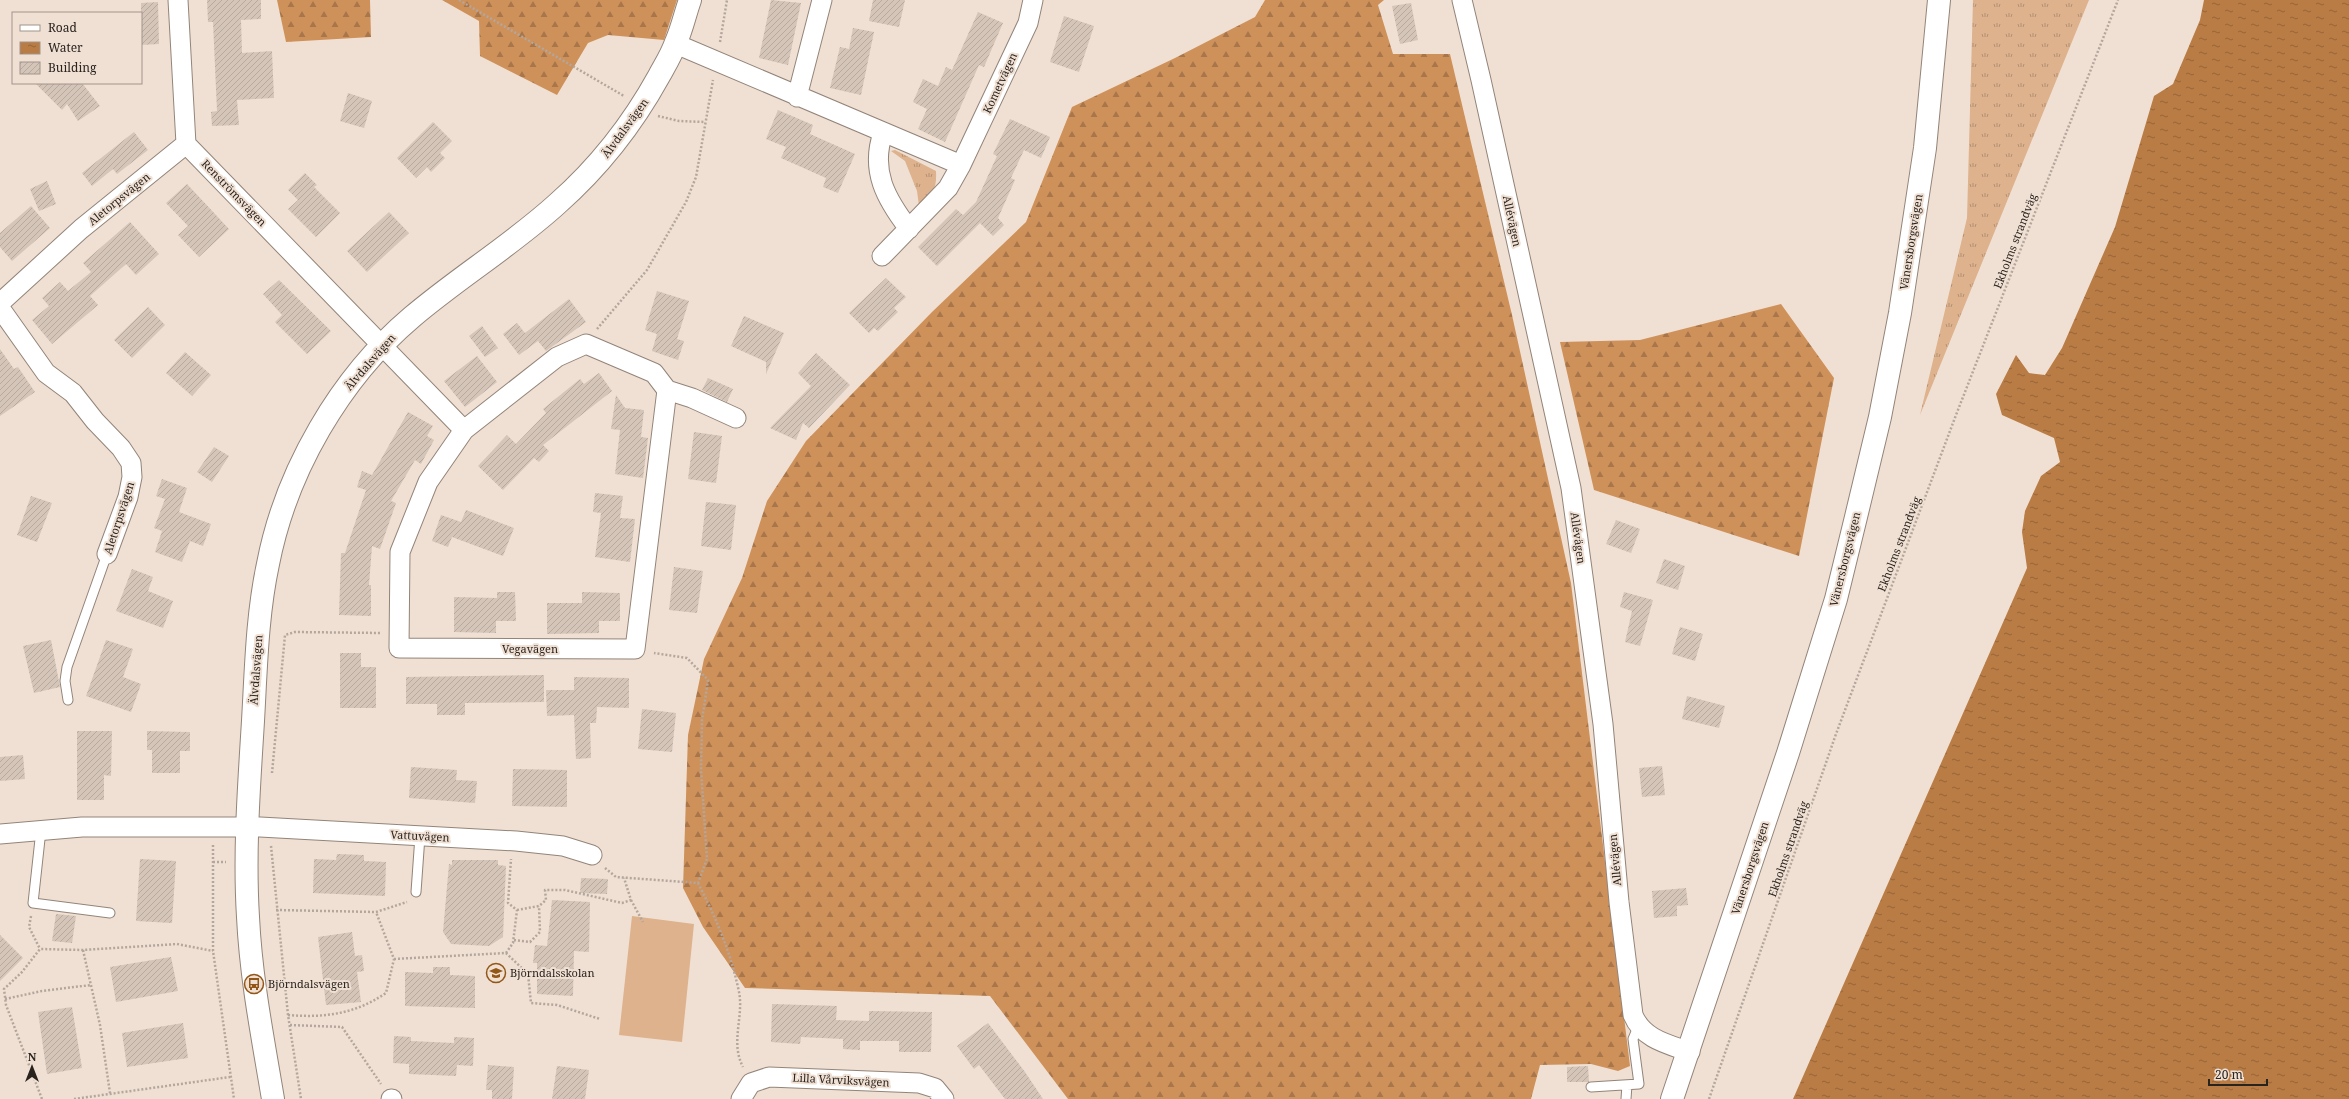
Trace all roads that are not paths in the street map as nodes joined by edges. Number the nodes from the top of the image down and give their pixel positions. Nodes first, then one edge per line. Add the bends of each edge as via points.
1 (178, 0) edge
2 (690, 0) edge
3 (822, 0) edge
4 (1033, 0) edge
5 (1462, 0) edge
6 (1939, 0) edge
7 (676, 44) junction
8 (797, 97) junction
9 (883, 133) junction
10 (186, 144) junction
11 (961, 164) junction
12 (909, 230) junction
13 (882, 256) dead end
14 (0, 303) edge
15 (0, 308) edge
16 (382, 346) junction
17 (667, 390) junction
18 (736, 418) dead end
19 (464, 430) junction
20 (107, 554) joint
21 (68, 700) dead end
22 (247, 827) junction
23 (41, 830) junction
24 (0, 834) edge
25 (420, 836) junction
26 (592, 855) road end
27 (416, 892) road end
28 (110, 913) dead end
29 (1638, 1027) junction
30 (1690, 1052) junction
31 (1627, 1085) junction
32 (1591, 1087) dead end
33 (273, 1099) edge
34 (741, 1099) edge
35 (944, 1099) edge
36 (1626, 1099) edge
37 (1672, 1099) edge

1 - 10 street
2 - 7 street, Älvdalsvägen
3 - 8 street
4 - 11 street, Kometvägen via 1028,23
5 - 29 street, Allévägen via 1571,488 1603,724 1619,902 1631,1000 1633,1016
6 - 30 street, Vänersborgsvägen via 1925,148 1900,313 1880,417 1836,599
7 - 8 street
7 - 16 street, Älvdalsvägen via 642,106 610,152 557,204 411,317
8 - 9 street
9 - 11 street
9 - 12 street via 878,148 880,174 891,206
10 - 14 street, Aletorpsvägen via 81,230
10 - 16 street, Renströmsvägen
11 - 12 street, Kometvägen via 948,188
12 - 13 street, Kometvägen
15 - 20 street, Aletorpsvägen via 46,373 73,393 131,463 132,477 128,497
16 - 19 street
16 - 22 street, Älvdalsvägen via 316,431 281,513 268,563 259,623
17 - 18 street
17 - 19 street, Vegavägen via 654,373 586,344 557,357
17 - 19 street, Vegavägen via 635,649 399,648 400,552 428,482
20 - 21 lane, Aletorpsvägen via 67,667 65,681
22 - 23 street via 82,827
22 - 25 street, Vattuvägen
22 - 33 street via 248,916 252,967
23 - 24 street
23 - 28 lane via 33,903
25 - 26 street, Vattuvägen via 563,846
25 - 27 lane
29 - 30 street via 1645,1033
29 - 31 lane via 1633,1039 1639,1084
30 - 37 street, Vänersborgsvägen
31 - 32 lane
31 - 36 lane
34 - 35 street, Lilla Vårviksvägen via 752,1083 769,1076 919,1083 935,1088

